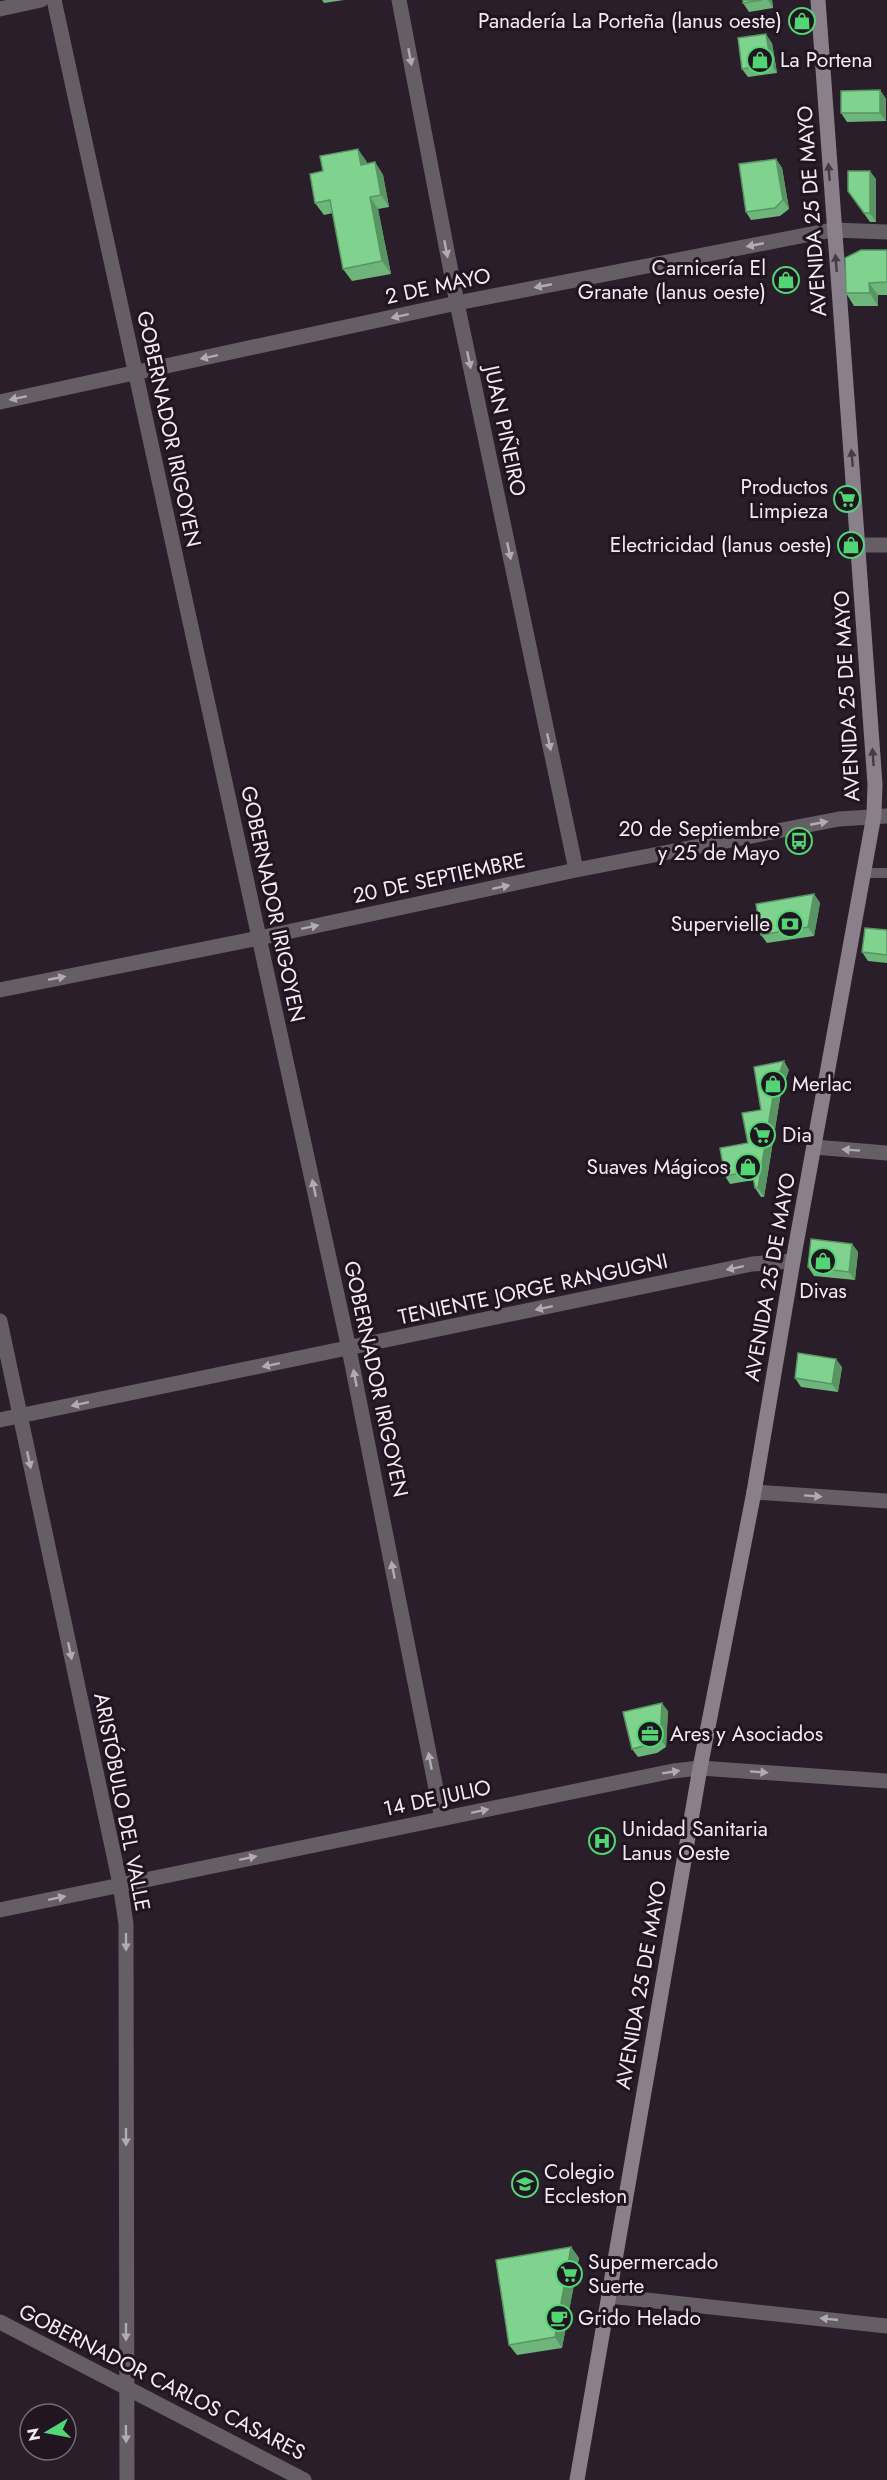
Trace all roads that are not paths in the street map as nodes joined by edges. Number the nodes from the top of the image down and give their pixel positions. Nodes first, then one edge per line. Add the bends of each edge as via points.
1 (40, 0) edge
2 (54, 0) edge
3 (399, 0) edge
4 (818, 0) edge
5 (0, 9) edge
6 (833, 231) junction
7 (887, 232) edge
8 (457, 303) junction
9 (136, 372) junction
10 (0, 402) edge
11 (859, 545) junction
12 (887, 545) edge
13 (881, 816) edge
14 (576, 870) junction
15 (865, 873) junction
16 (887, 873) edge
17 (259, 938) junction
18 (0, 990) edge
19 (814, 1148) junction
20 (887, 1153) edge
21 (793, 1261) junction
22 (0, 1321) edge
23 (349, 1349) junction
24 (20, 1416) junction
25 (0, 1420) edge
26 (754, 1492) junction
27 (887, 1501) edge
28 (700, 1768) junction
29 (887, 1780) edge
30 (442, 1818) junction
31 (120, 1884) junction
32 (0, 1910) edge
33 (609, 2296) junction
34 (0, 2322) edge
35 (887, 2326) edge
36 (126, 2387) junction
37 (127, 2480) edge
38 (304, 2480) edge
39 (577, 2480) edge

1 - 5 street
2 - 9 street, GOBERNADOR IRIGOYEN
3 -> 8 street, JUAN PIÑEIRO
6 -> 4 main road, AVENIDA 25 DE MAYO
6 - 7 street, 2 DE MAYO
6 -> 8 street, 2 DE MAYO
11 -> 6 main road, AVENIDA 25 DE MAYO
8 -> 9 street, 2 DE MAYO
8 -> 14 street, JUAN PIÑEIRO
9 -> 10 street, 2 DE MAYO
9 - 17 street, GOBERNADOR IRIGOYEN
11 - 12 street
13 -> 11 main road, AVENIDA 25 DE MAYO via 875,784
14 -> 13 street, 20 DE SEPTIEMBRE via 838,819
13 - 15 main road, AVENIDA 25 DE MAYO
17 -> 14 street, 20 DE SEPTIEMBRE
15 - 16 lane
15 - 19 main road, AVENIDA 25 DE MAYO
18 -> 17 street, 20 DE SEPTIEMBRE
23 -> 17 street, GOBERNADOR IRIGOYEN
20 -> 19 street
19 - 21 main road, AVENIDA 25 DE MAYO
21 -> 23 street, TENIENTE JORGE RANGUGNI via 752,1264
21 - 26 main road, AVENIDA 25 DE MAYO
22 - 24 street, ARISTÓBULO DEL VALLE
23 -> 24 street, TENIENTE JORGE RANGUGNI
30 -> 23 street, GOBERNADOR IRIGOYEN
24 - 25 street, TENIENTE JORGE RANGUGNI
24 -> 31 street, ARISTÓBULO DEL VALLE
26 -> 27 street
26 - 28 main road, AVENIDA 25 DE MAYO
28 -> 29 street, 14 DE JULIO
30 -> 28 street, 14 DE JULIO
28 - 33 main road, AVENIDA 25 DE MAYO
31 -> 30 street, 14 DE JULIO
32 -> 31 street, 14 DE JULIO
31 -> 36 street, ARISTÓBULO DEL VALLE via 126,1924
35 -> 33 street
33 - 39 main road, AVENIDA 25 DE MAYO
34 - 36 street, GOBERNADOR CARLOS CASARES
36 -> 37 street, ARISTÓBULO DEL VALLE
36 - 38 street, GOBERNADOR CARLOS CASARES

